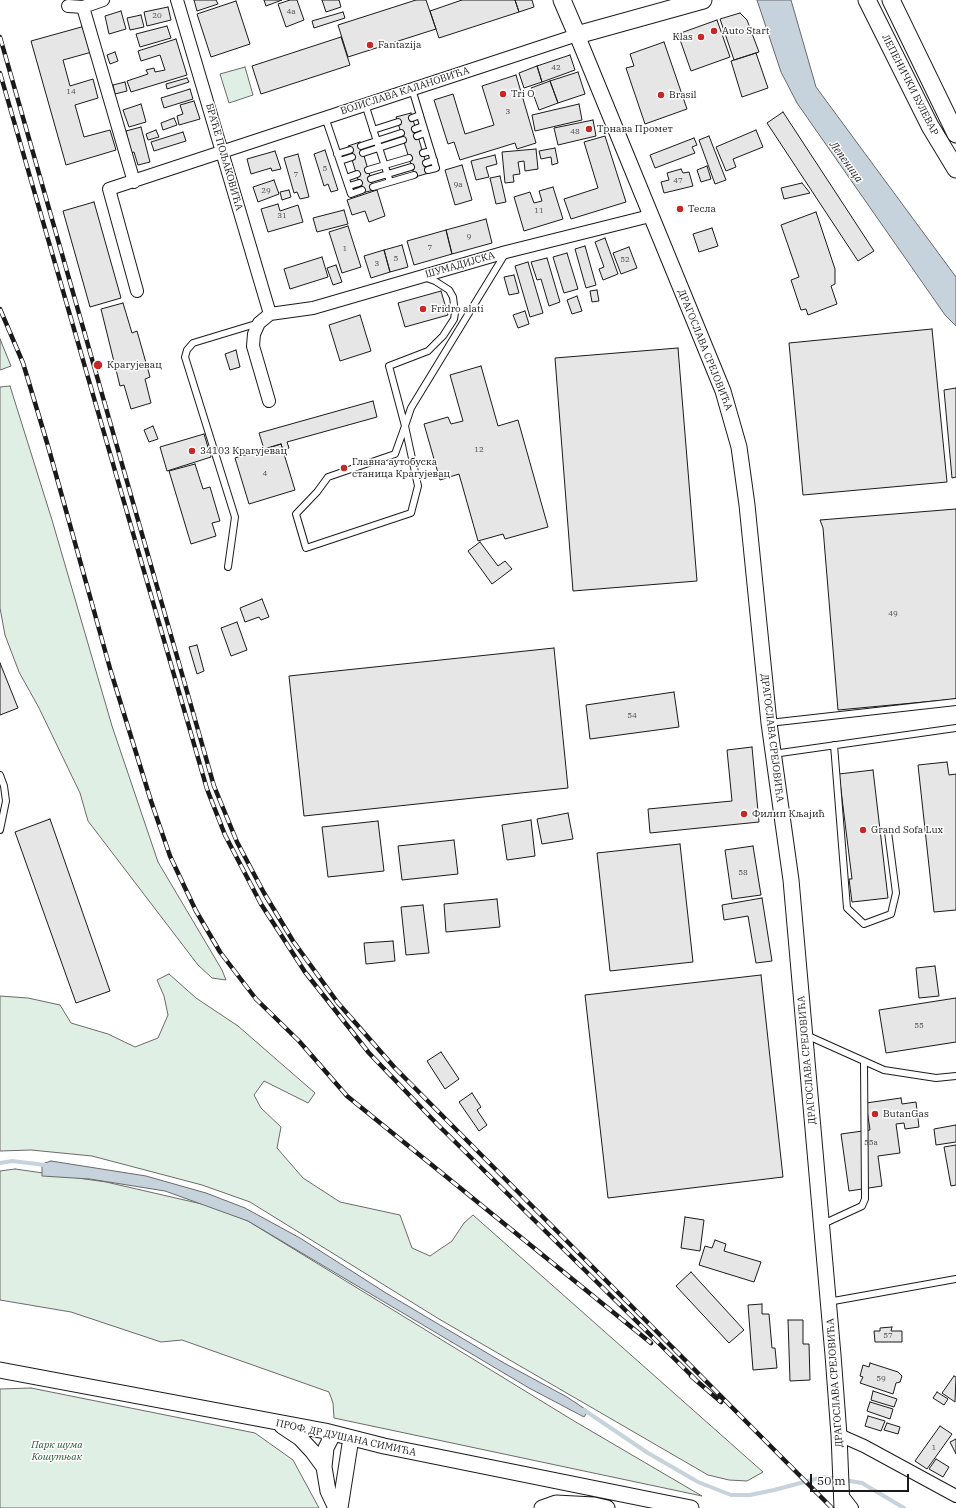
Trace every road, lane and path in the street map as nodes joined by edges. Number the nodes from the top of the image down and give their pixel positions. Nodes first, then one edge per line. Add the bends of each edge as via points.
1 (103, 0) edge
2 (177, 0) edge
3 (562, 0) edge
4 (703, 0) edge
5 (891, 0) edge
6 (899, 0) edge
7 (864, 1) edge
8 (68, 6) dead end
9 (83, 7) junction
10 (577, 35) junction
11 (908, 37) junction
12 (412, 89) junction
13 (365, 104) junction
14 (420, 115) junction
15 (325, 117) junction
16 (412, 118) dead end
17 (398, 122) dead end
18 (423, 126) junction
19 (415, 129) dead end
20 (373, 130) junction
21 (401, 133) dead end
22 (425, 133) junction
23 (956, 134) edge
24 (417, 136) dead end
25 (403, 140) dead end
26 (377, 141) junction
27 (361, 146) dead end
28 (378, 148) junction
29 (350, 150) dead end
30 (223, 151) junction
31 (431, 151) junction
32 (363, 153) dead end
33 (423, 153) dead end
34 (337, 154) junction
35 (352, 157) dead end
36 (409, 158) dead end
37 (434, 160) junction
38 (340, 161) junction
39 (426, 163) dead end
40 (384, 165) junction
41 (411, 167) dead end
42 (956, 169) edge
43 (368, 170) dead end
44 (428, 170) dead end
45 (357, 174) dead end
46 (387, 174) junction
47 (414, 174) dead end
48 (346, 178) junction
49 (371, 179) dead end
50 (134, 182) junction
51 (390, 182) junction
52 (359, 183) dead end
53 (349, 186) junction
54 (373, 187) dead end
55 (362, 190) dead end
56 (650, 216) junction
57 (506, 252) junction
58 (421, 276) junction
59 (138, 291) dead end
60 (270, 314) junction
61 (259, 323) junction
62 (269, 401) dead end
63 (405, 426) junction
64 (228, 567) dead end
65 (956, 702) edge
66 (769, 723) junction
67 (956, 728) edge
68 (834, 745) junction
69 (773, 754) junction
70 (0, 775) edge
71 (0, 830) edge
72 (888, 832) dead end
73 (804, 1034) junction
74 (864, 1061) junction
75 (956, 1076) edge
76 (821, 1225) junction
77 (956, 1278) edge
78 (828, 1302) junction
79 (0, 1370) edge
80 (278, 1423) junction
81 (333, 1434) junction
82 (839, 1435) junction
83 (351, 1438) junction
84 (324, 1467) junction
85 (841, 1496) edge
86 (956, 1496) edge
87 (336, 1508) edge
88 (340, 1508) edge
89 (542, 1508) edge
90 (607, 1508) edge
91 (691, 1508) edge
92 (852, 1508) edge

1 - 9 street
2 - 30 street, БРАЋЕ ПОЉАКОВИЋА
3 - 10 main road, ДРАГОСЛАВА СРЕЈОВИЋА
4 - 10 main road, ВОЈИСЛАВА КАЛАНОВИЋА
5 - 11 main road, ЛЕПЕНИЧКИ БУЛЕВАР
6 - 11 main road
7 - 42 main road, ЛЕПЕНИЧКИ БУЛЕВАР via 930,126
8 - 9 street
9 - 50 street
10 - 12 street, ВОЈИСЛАВА КАЛАНОВИЋА
10 - 56 street, ДРАГОСЛАВА СРЕЈОВИЋА
11 - 23 main road, ЛЕПЕНИЧКИ БУЛЕВАР
12 - 13 street, ВОЈИСЛАВА КАЛАНОВИЋА
12 - 14 lane
13 - 15 street, ВОЈИСЛАВА КАЛАНОВИЋА
13 - 20 lane
14 - 16 lane
14 - 18 lane
15 - 30 street, ВОЈИСЛАВА КАЛАНОВИЋА
15 - 34 lane
17 - 20 lane
18 - 19 lane
18 - 22 lane
20 - 26 lane
21 - 26 lane
22 - 24 lane
22 - 31 lane
25 - 28 lane
26 - 27 lane
26 - 28 lane
28 - 32 lane
28 - 40 lane
29 - 34 lane
30 - 50 street, ВОЈИСЛАВА КАЛАНОВИЋА
30 - 60 street, БРАЋЕ ПОЉАКОВИЋА
31 - 33 lane
31 - 37 lane
34 - 38 lane
35 - 38 lane
36 - 40 lane
37 - 39 lane
37 - 44 lane via 436,168
38 - 48 lane
40 - 43 lane
40 - 46 lane
41 - 46 lane
45 - 48 lane
46 - 49 lane
46 - 51 lane
47 - 51 lane
48 - 53 lane
50 - 59 street, ВОЈИСЛАВА КАЛАНОВИЋА via 109,189
51 - 54 lane
52 - 53 lane
53 - 55 lane via 351,194
56 - 57 street, ШУМАДИЈСКА
56 - 66 street, ДРАГОСЛАВА СРЕЈОВИЋА via 724,391 739,447
57 - 58 street, ШУМАДИЈСКА
57 - 63 lane via 411,408
58 - 60 street, ШУМАДИЈСКА via 313,308
58 - 63 lane via 449,290 455,304 454,319 443,336 428,351 389,366
60 - 61 street
61 - 62 street via 254,334 253,346
61 - 64 lane via 193,343 185,357 235,517
63 - 63 lane via 395,454 328,476 296,514 306,548 412,513 418,486
65 - 66 lane
66 - 69 street, ДРАГОСЛАВА СРЕЈОВИЋА
67 - 68 lane
68 - 69 lane
68 - 72 lane via 847,908 864,924 891,914 896,894
69 - 73 street, ДРАГОСЛАВА СРЕЈОВИЋА via 791,880
70 - 71 lane via 6,801
73 - 74 lane
73 - 76 street, ДРАГОСЛАВА СРЕЈОВИЋА
74 - 75 lane via 891,1072 936,1078
74 - 76 lane via 865,1199 862,1206
76 - 78 street, ДРАГОСЛАВА СРЕЈОВИЋА
77 - 78 lane
78 - 82 street, ДРАГОСЛАВА СРЕЈОВИЋА
79 - 80 street, ПРОФ. ДР ДУШАНА СИМИЋА
80 - 81 street, ПРОФ. ДР ДУШАНА СИМИЋА
80 - 84 street via 300,1438
81 - 83 street, ПРОФ. ДР ДУШАНА СИМИЋА
81 - 84 street via 326,1448
82 - 85 street, ДРАГОСЛАВА СРЕЈОВИЋА
82 - 86 street
83 - 88 street
83 - 91 street, ПРОФ. ДР ДУШАНА СИМИЋА
84 - 87 street via 328,1491
85 - 92 street
89 - 90 street via 556,1503

